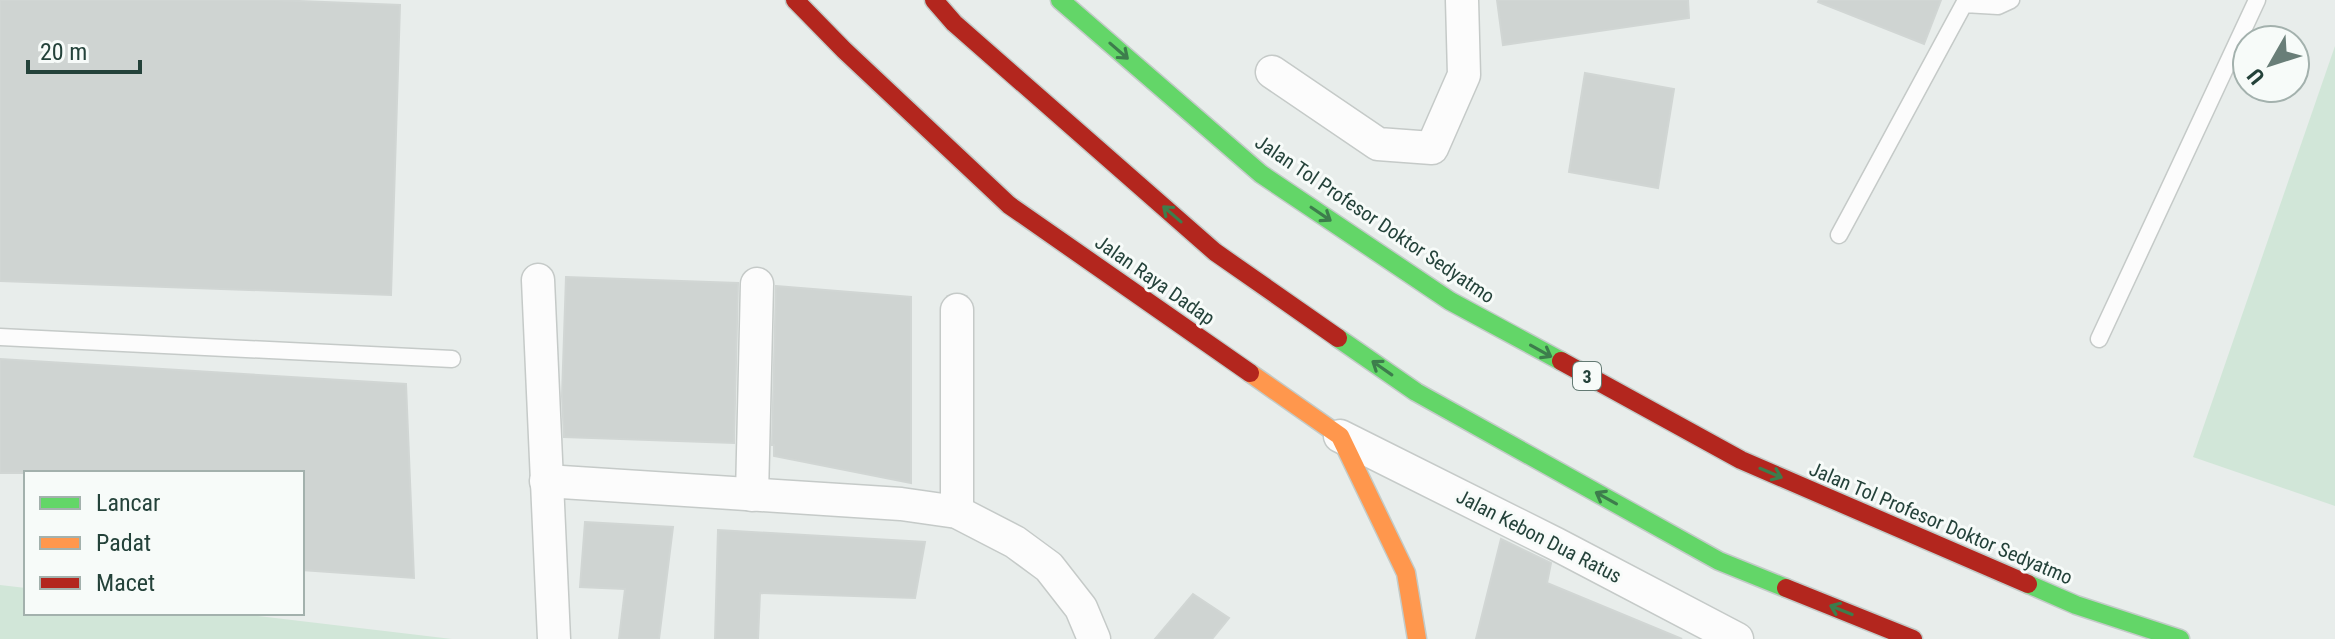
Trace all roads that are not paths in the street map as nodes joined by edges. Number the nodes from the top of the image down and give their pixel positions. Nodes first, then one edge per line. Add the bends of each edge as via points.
1 (795, 0) edge
2 (934, 0) edge
3 (1060, 0) edge
4 (1462, 0) edge
5 (2011, 0) edge
6 (2257, 0) edge
7 (1272, 72) dead end
8 (1839, 235) dead end
9 (538, 280) dead end
10 (757, 284) dead end
11 (957, 310) dead end
12 (0, 337) edge
13 (2099, 339) dead end
14 (452, 359) dead end
15 (1340, 436) junction
16 (546, 481) junction
17 (752, 495) junction
18 (957, 512) junction
19 (554, 639) edge
20 (1094, 639) edge
21 (1416, 639) edge
22 (1737, 639) edge
23 (1913, 639) edge
24 (2180, 639) edge

1 - 15 main road, Jalan Raya Dadap via 1009,205
23 -> 2 main road via 1719,561 1416,392 1215,252
3 -> 24 main road, Jalan Tol Profesor Doktor Sedyatmo / 3 via 1261,174 1450,301 1741,460 2076,605
4 - 7 street via 1464,75 1432,148 1378,144
5 - 8 lane via 1998,6 1964,4
6 - 13 lane
9 - 16 street
10 - 17 street
11 - 18 street
12 - 14 lane
15 - 21 main road, Jalan Raya Dadap via 1406,573
15 - 22 street, Jalan Kebon Dua Ratus
16 - 17 street
16 - 19 street
17 - 18 street
18 - 20 street via 1015,542 1049,567 1081,608

